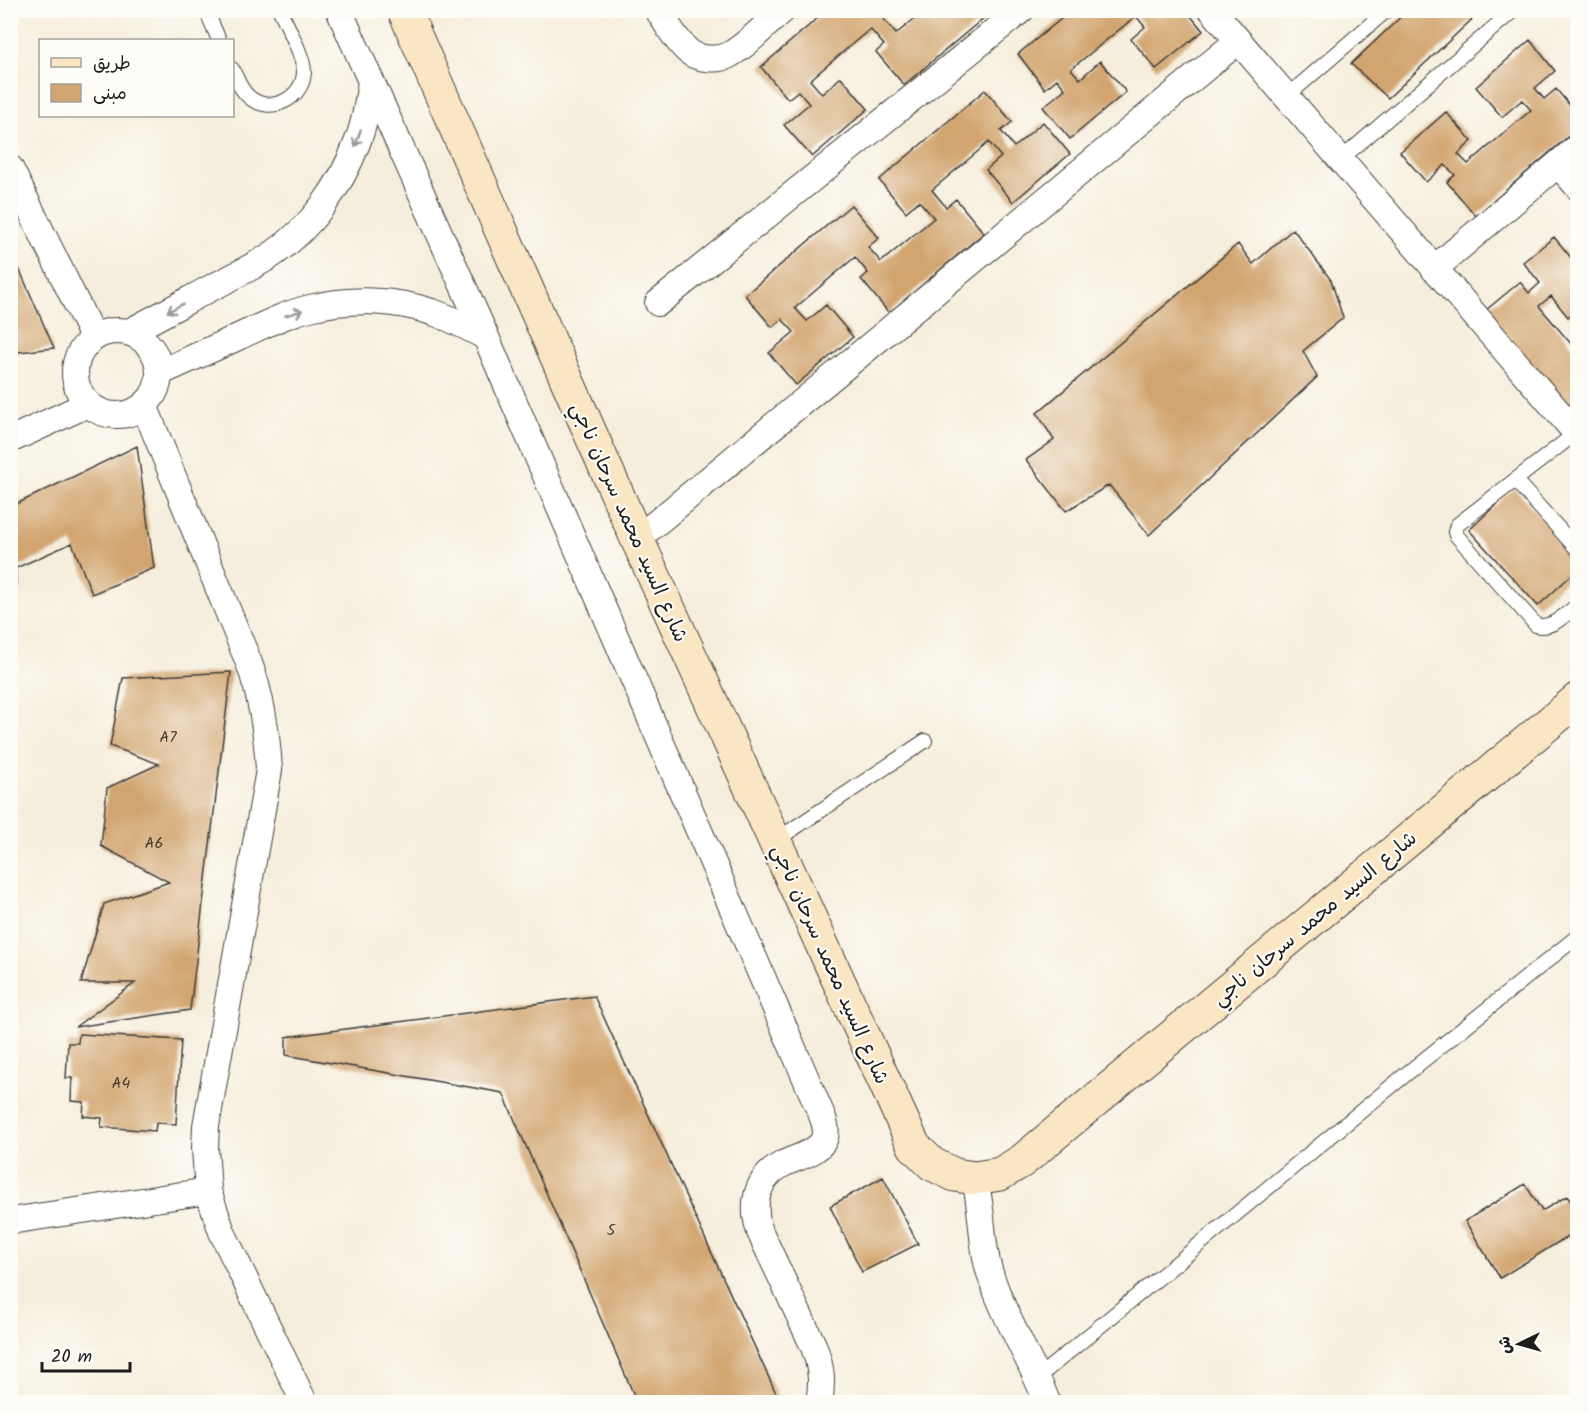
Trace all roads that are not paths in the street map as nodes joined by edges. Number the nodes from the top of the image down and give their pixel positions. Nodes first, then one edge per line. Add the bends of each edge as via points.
1 (206, 10) edge
2 (280, 10) edge
3 (339, 10) edge
4 (404, 10) edge
5 (658, 10) edge
6 (783, 10) edge
7 (1021, 10) edge
8 (1212, 10) edge
9 (1387, 10) edge
10 (1514, 10) edge
11 (219, 39) edge
12 (1238, 41) junction
13 (234, 73) edge
14 (371, 81) junction
15 (1286, 97) junction
16 (1578, 147) edge
17 (1340, 160) junction
18 (1558, 164) junction
19 (10, 168) edge
20 (1578, 187) edge
21 (1434, 269) junction
22 (658, 303) dead end
23 (129, 332) junction
24 (93, 337) junction
25 (486, 337) junction
26 (159, 373) junction
27 (88, 404) junction
28 (144, 405) junction
29 (1577, 434) edge
30 (10, 440) edge
31 (1515, 480) junction
32 (637, 539) junction
33 (1578, 550) edge
34 (1578, 605) edge
35 (1578, 699) edge
36 (925, 741) dead end
37 (775, 841) junction
38 (1578, 936) edge
39 (975, 1178) junction
40 (208, 1191) junction
41 (10, 1221) edge
42 (1037, 1378) junction
43 (304, 1402) edge
44 (819, 1402) edge
45 (1047, 1402) edge

1 - 11 lane
2 - 13 lane via 302,60 299,90 283,103 260,104 242,90
3 - 14 street
4 - 32 street, شارع السيد محمد سرحان ناجي
5 - 6 street via 690,53 707,58 726,56
7 - 22 street
8 - 12 street
9 - 15 lane
10 - 17 lane
12 - 15 street
12 - 32 street
14 -> 23 street via 366,112 345,171 313,218 252,266
14 - 25 street
15 - 17 street
16 - 18 street
17 - 21 street
18 - 20 street
18 - 21 street
19 - 24 street
21 - 29 street
23 - 24 street via 117,330
23 - 26 street via 148,344
24 - 27 street via 75,364 77,386
26 -> 25 street via 281,317 343,302 402,305 441,316
25 - 44 street via 826,1128 821,1145 768,1175 755,1202 760,1233 820,1364
26 - 28 street via 152,396
27 - 28 street via 110,415 134,412
27 - 30 street
28 - 40 street via 249,663 267,734 269,770 206,1126
29 - 31 lane
31 - 33 lane
31 - 34 lane via 1456,525 1456,535 1536,625 1549,626
32 - 37 street, شارع السيد محمد سرحان ناجي
35 - 39 street, شارع السيد محمد سرحان ناجي via 1022,1161 1000,1174
36 - 37 lane
37 - 39 street, شارع السيد محمد سرحان ناجي via 914,1146 932,1164 955,1175
38 - 42 lane
39 - 42 street via 988,1268
40 - 41 street
40 - 43 street via 222,1232
42 - 45 street

